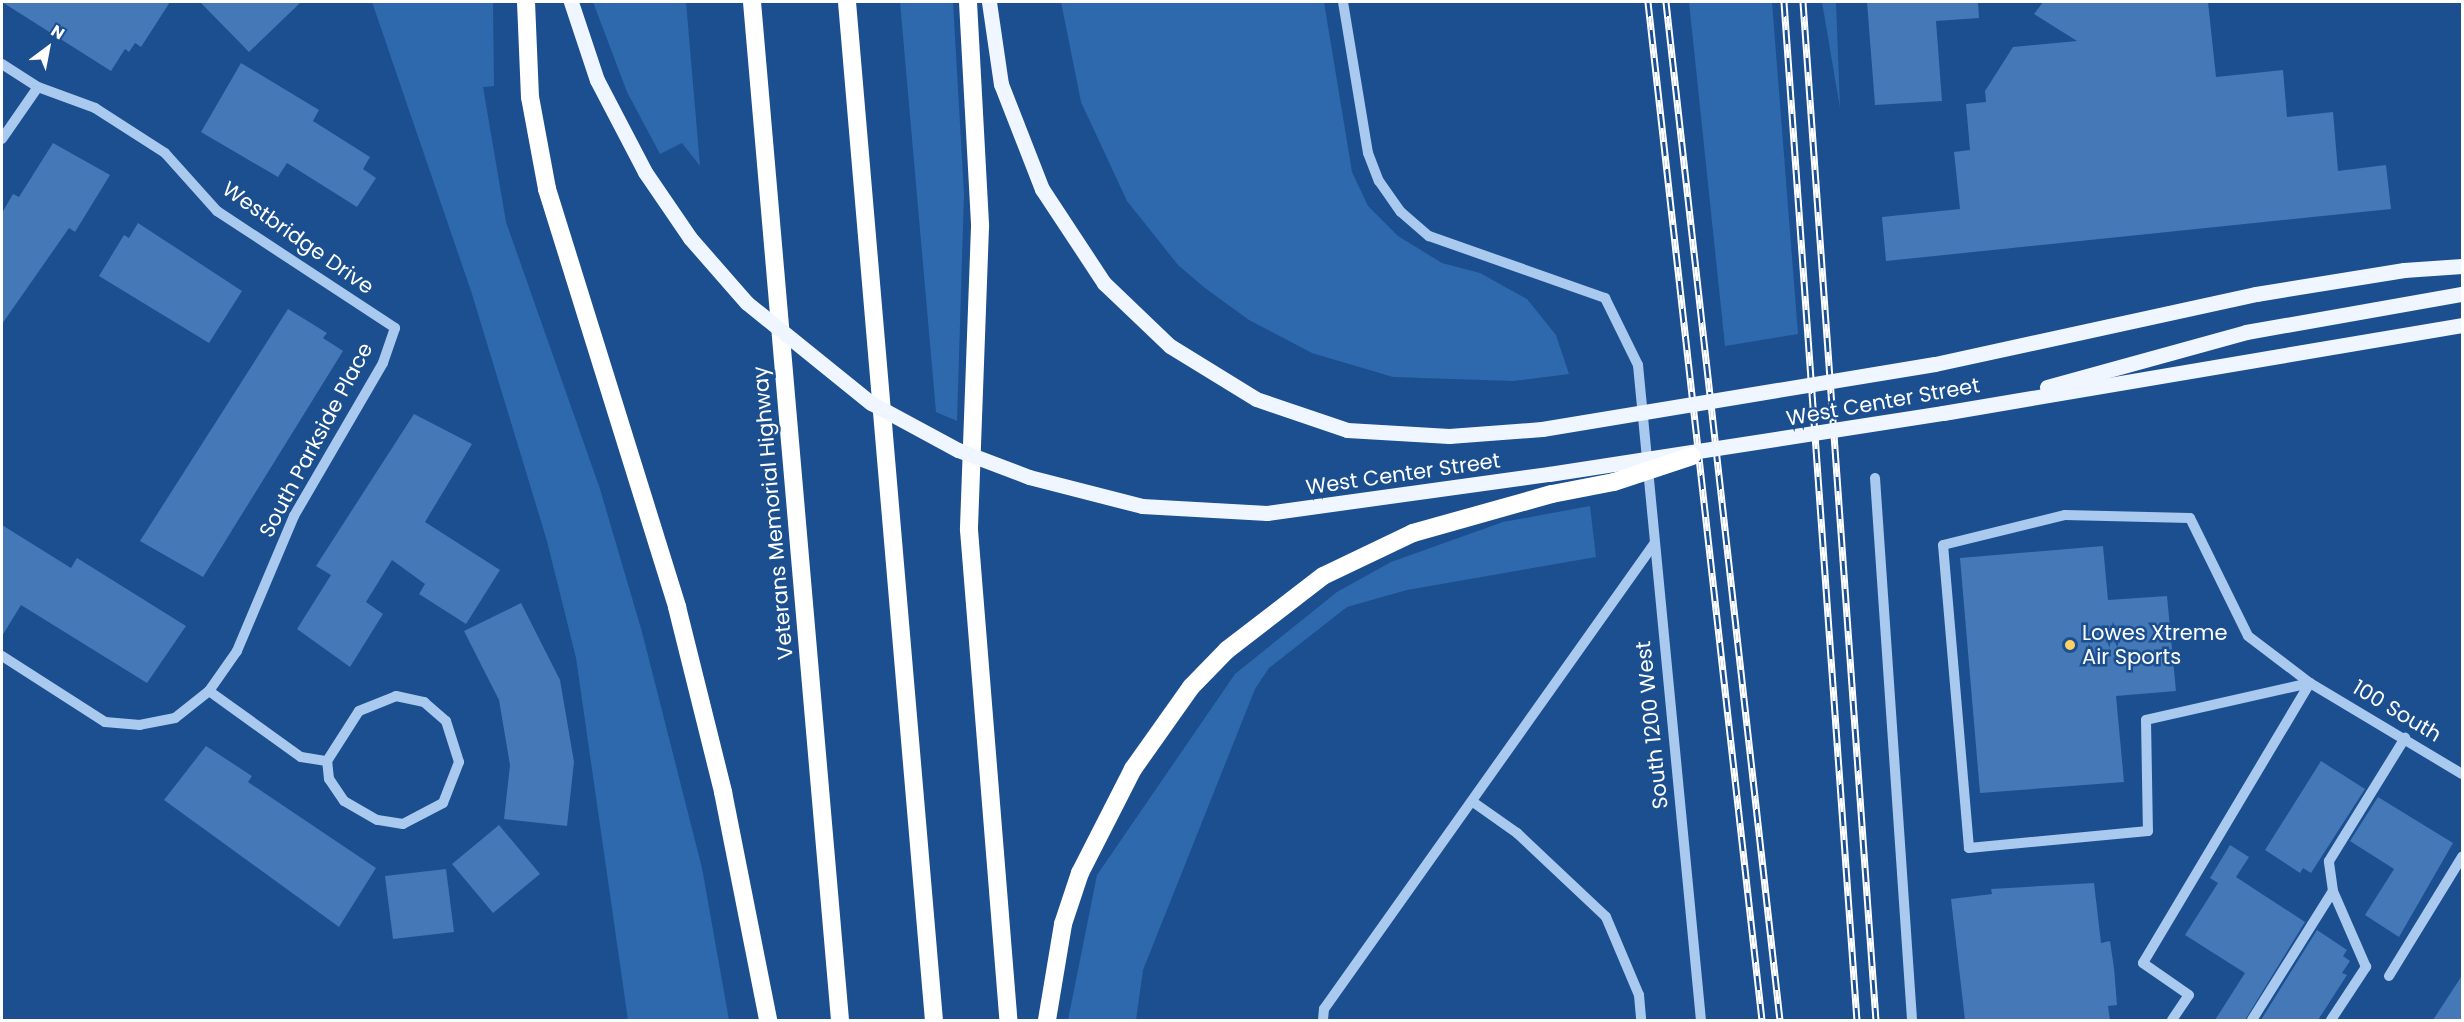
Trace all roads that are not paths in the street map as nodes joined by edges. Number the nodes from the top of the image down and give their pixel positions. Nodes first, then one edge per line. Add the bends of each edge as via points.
1 (526, 2) edge
2 (571, 2) edge
3 (752, 2) edge
4 (847, 2) edge
5 (968, 2) edge
6 (989, 2) edge
7 (1343, 2) edge
8 (2, 64) edge
9 (38, 87) junction
10 (2, 139) edge
11 (2463, 266) edge
12 (2463, 294) edge
13 (2463, 325) edge
14 (395, 328) joint
15 (1987, 405) junction
16 (1692, 456) junction
17 (1875, 478) dead end
18 (1654, 544) junction
19 (2, 656) edge
20 (2310, 682) junction
21 (209, 691) junction
22 (2405, 738) junction
23 (327, 761) junction
24 (2463, 774) edge
25 (1473, 802) junction
26 (2463, 857) edge
27 (2333, 891) junction
28 (2389, 976) dead end
29 (768, 1020) edge
30 (840, 1020) edge
31 (933, 1020) edge
32 (1008, 1020) edge
33 (1047, 1020) edge
34 (1323, 1020) edge
35 (1641, 1020) edge
36 (1701, 1020) edge
37 (1912, 1020) edge
38 (2172, 1020) edge
39 (2252, 1020) edge
40 (2331, 1020) edge

1 - 29 highway via 530,97 547,189 677,607 723,792
2 - 16 main road, West Center Street, bridge via 597,80 645,172 690,238 747,303 871,403 958,450 1029,477 1142,506 1267,513
3 - 30 highway, Veterans Memorial Highway
4 - 31 highway
5 - 32 highway via 980,227 969,530
6 - 11 main road, West Center Street, bridge via 1001,84 1042,189 1104,283 1170,346 1256,399 1347,429 1449,436 1542,429 1935,364 2256,294
7 - 18 street, South 1200 West via 1368,153 1379,181 1429,236 1605,298 1638,365
8 - 9 street, Westbridge Drive
9 - 10 street
9 - 14 street, Westbridge Drive via 94,108 165,153 217,211
12 - 15 main road via 2166,350
13 - 15 main road, West Center Street
14 - 21 street, South Parkside Place via 383,363 294,516 237,651
15 - 16 main road, West Center Street, bridge
16 - 33 highway, bridge via 1614,482 1552,494 1424,529 1323,576 1227,650 1191,687 1133,769 1080,873 1063,924
17 - 37 street
18 - 25 street
18 - 36 street, South 1200 West
19 - 21 street, South Parkside Place via 105,722 140,725 176,718
20 - 20 street, 100 South via 2247,636 2190,518 2065,515 1943,545 1969,848 2148,831 2146,720
20 - 22 street, 100 South
20 - 38 street via 2143,963 2189,995
21 - 23 street via 301,757
22 - 24 street, 100 South
22 - 27 street via 2329,861
23 - 23 street via 329,779 344,801 388,824 431,813 452,791 459,762 446,721 424,702 396,696 358,711
25 - 34 street via 1324,1009
25 - 35 street via 1517,833 1606,917 1640,995
26 - 28 street
27 - 39 street
27 - 40 street via 2366,967

